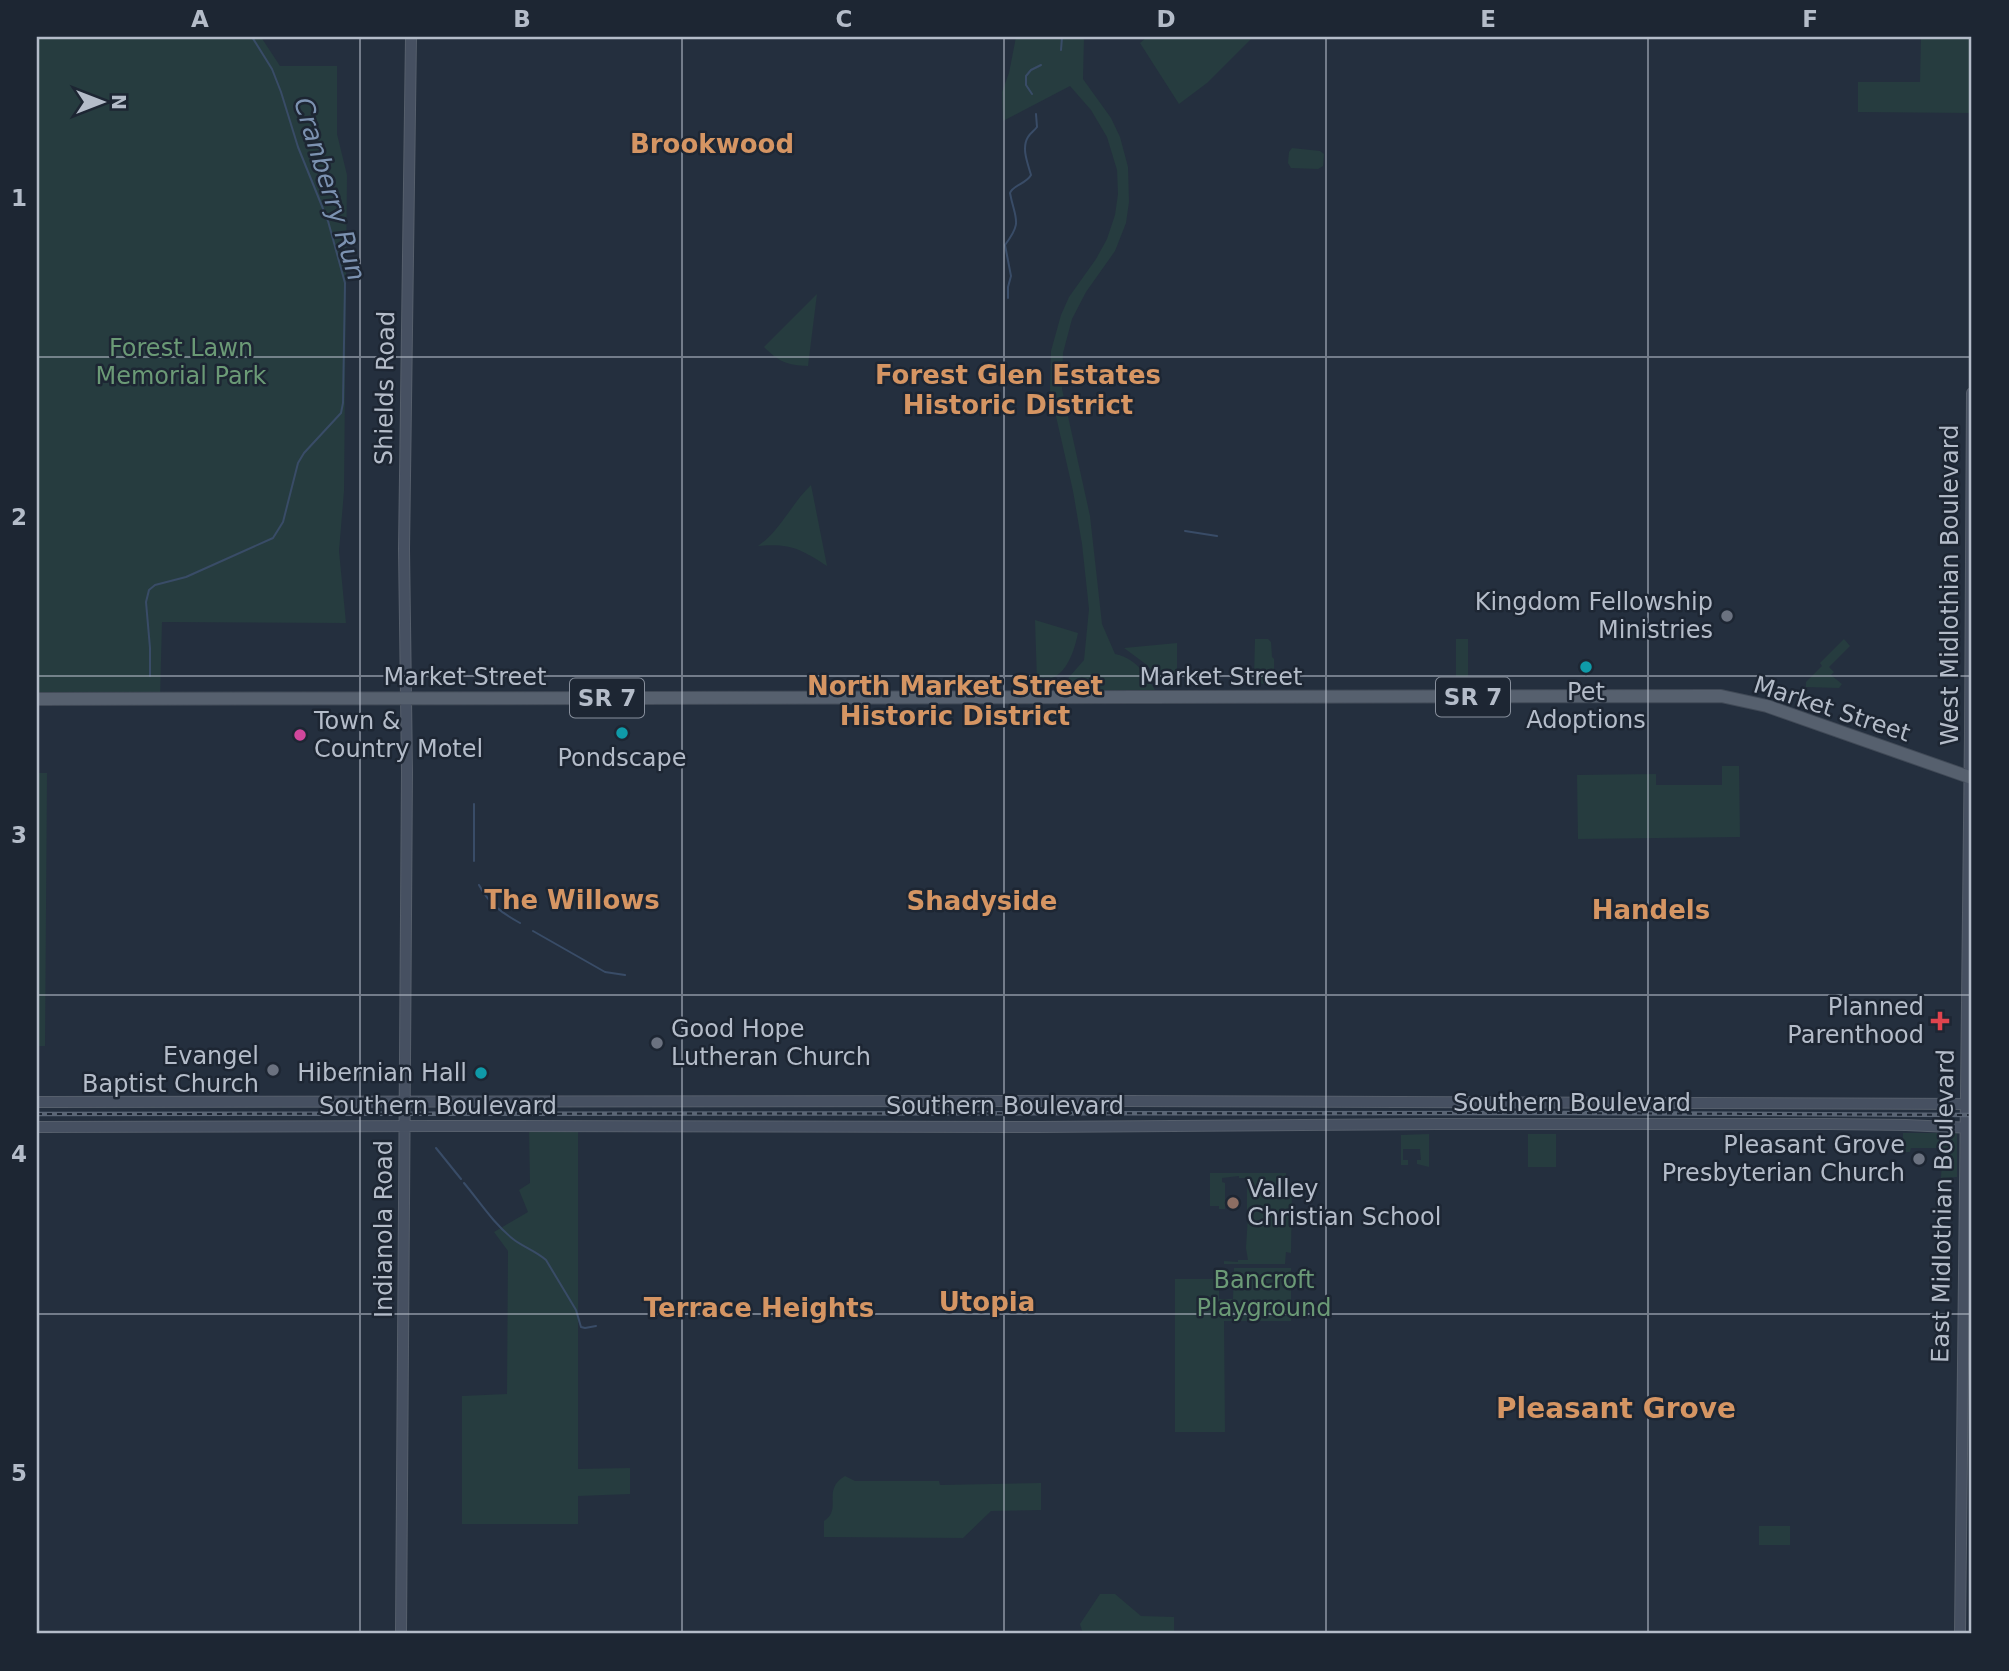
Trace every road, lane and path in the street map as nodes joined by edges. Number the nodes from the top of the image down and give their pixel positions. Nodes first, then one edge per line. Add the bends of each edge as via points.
1 (411, 37) edge
2 (1972, 393) edge
3 (1971, 603) edge
4 (407, 698) junction
5 (37, 699) edge
6 (1971, 778) edge
7 (405, 1101) junction
8 (37, 1102) edge
9 (1969, 1104) edge
10 (405, 1126) junction
11 (37, 1127) edge
12 (1969, 1127) edge
13 (401, 1634) edge
14 (1960, 1634) edge

1 - 4 street, Shields Road via 404,549
2 - 3 street, West Midlothian Boulevard
3 - 6 street, West Midlothian Boulevard
4 - 5 main road, Market Street / SR 7
4 - 6 main road, Market Street / SR 7 via 1721,696 1767,706
4 - 7 street, Indianola Road
6 - 9 street, East Midlothian Boulevard
7 - 8 street, Southern Boulevard
7 - 9 street, Southern Boulevard
7 - 10 street, Indianola Road
9 - 12 street, East Midlothian Boulevard
10 - 11 street, Southern Boulevard
10 - 12 street, Southern Boulevard
10 - 13 street, Indianola Road
12 - 14 street, East Midlothian Boulevard

